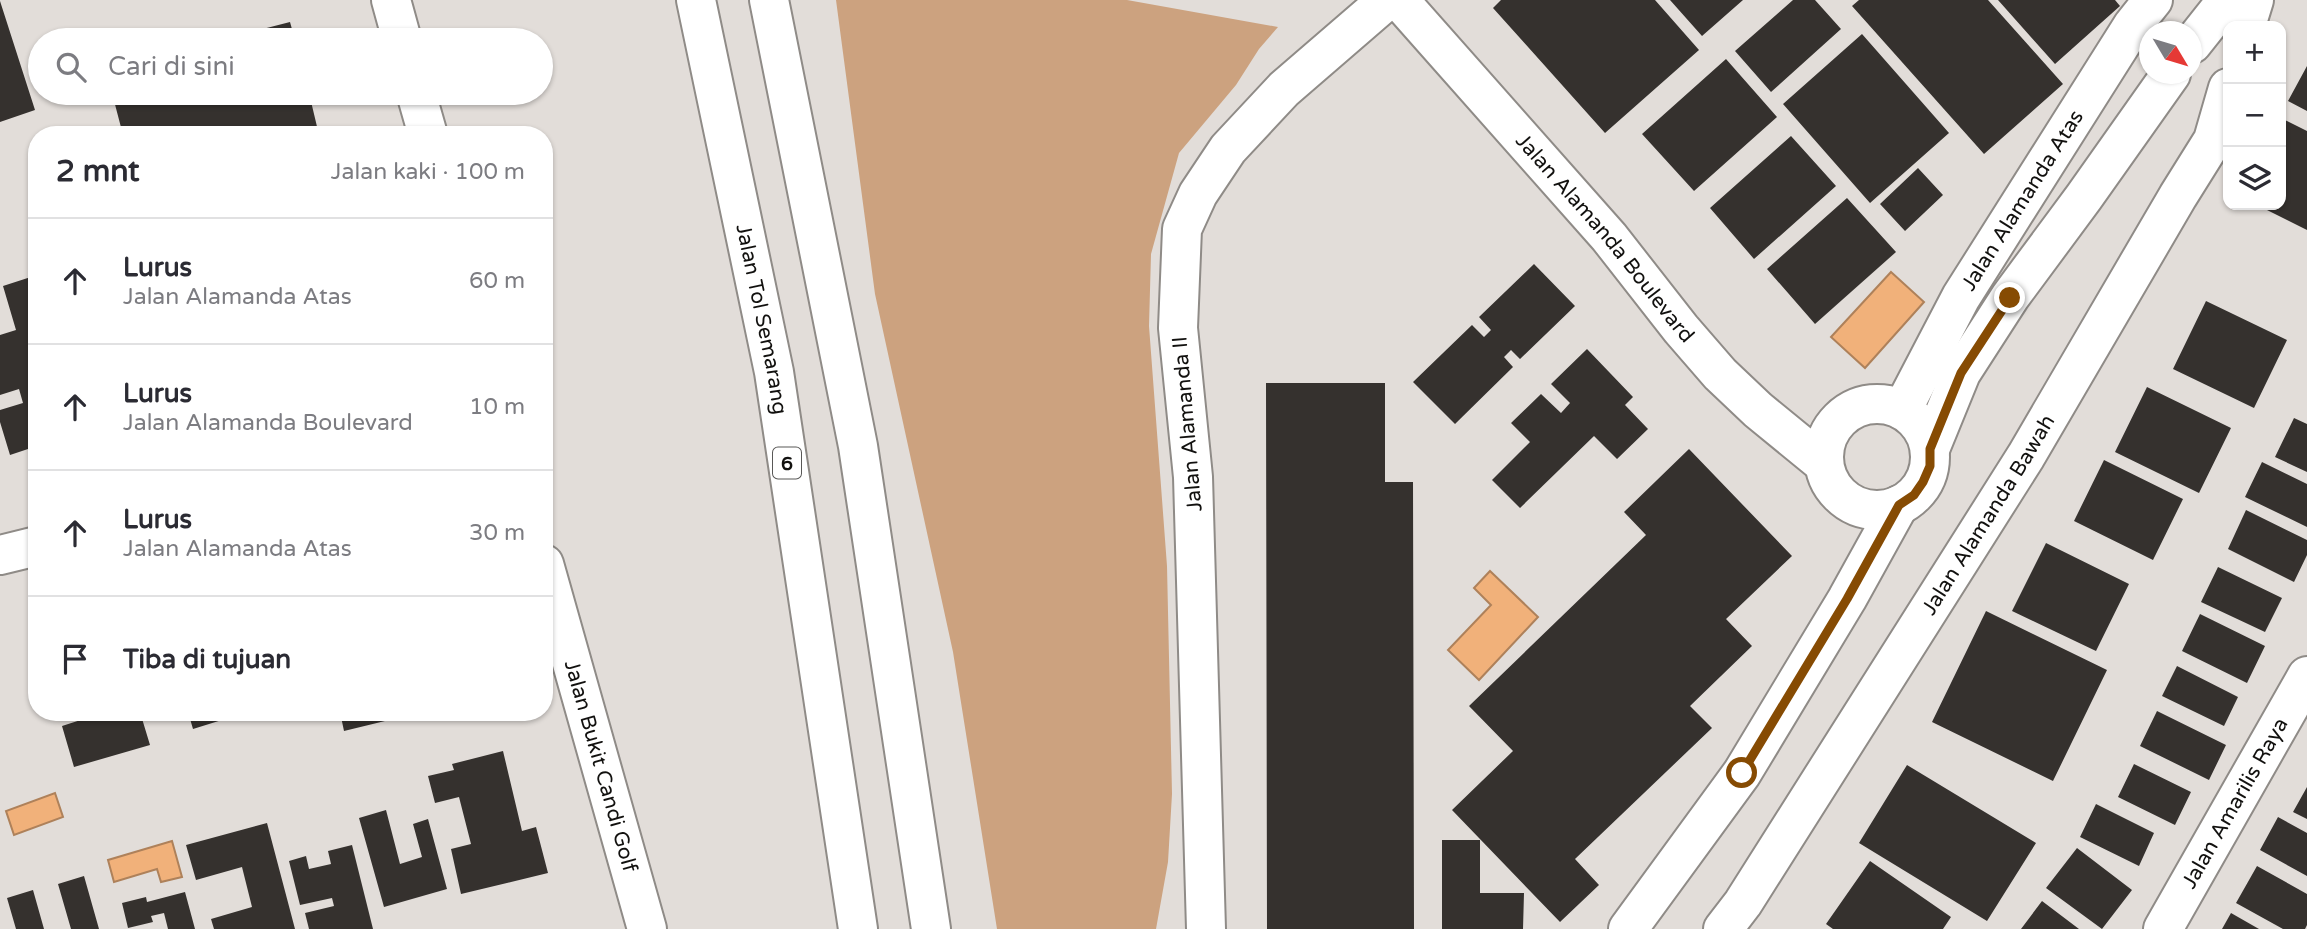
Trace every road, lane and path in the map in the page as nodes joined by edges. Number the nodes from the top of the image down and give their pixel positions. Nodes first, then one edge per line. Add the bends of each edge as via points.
1 (391, 0) edge
2 (696, 0) edge
3 (769, 0) edge
4 (1387, 0) edge
5 (1399, 0) edge
6 (2153, 0) edge
7 (2227, 0) edge
8 (2253, 0) edge
9 (2247, 21) edge
10 (399, 28) edge
11 (2202, 31) edge
12 (2164, 84) edge
13 (419, 105) edge
14 (2223, 105) edge
15 (425, 126) edge
16 (1902, 410) junction
17 (1930, 449) junction
18 (1824, 464) junction
19 (1899, 505) junction
20 (28, 548) edge
21 (0, 555) edge
22 (553, 596) edge
23 (2307, 676) edge
24 (647, 929) edge
25 (858, 929) edge
26 (931, 929) edge
27 (1206, 929) edge
28 (1628, 929) edge
29 (1723, 929) edge
30 (2163, 929) edge

1 - 10 main road
2 - 25 main road, Jalan Tol Semarang / 6 via 774,372
3 - 26 main road via 858,446
4 - 27 main road, Jalan Alamanda II via 1284,89 1228,149 1198,194 1182,229 1178,328 1193,477
5 - 18 main road, Jalan Alamanda Boulevard via 1609,237 1720,374
6 - 16 main road, Jalan Alamanda Atas via 1961,297
7 - 11 main road
8 - 9 main road
12 - 17 main road, Jalan Alamanda Atas via 1961,373
13 - 15 main road
14 - 29 main road, Jalan Alamanda Bawah via 2213,140 2026,456
16 - 17 main road via 1916,420
16 - 18 main road via 1887,404 1854,409 1830,431
17 - 19 main road via 1930,466 1923,482
18 - 19 main road, Jalan Alamanda Boulevard via 1838,494 1851,504 1867,509
19 - 28 main road via 1742,773
20 - 21 main road
22 - 24 main road, Jalan Bukit Candi Golf
23 - 30 main road, Jalan Amarilis Raya

